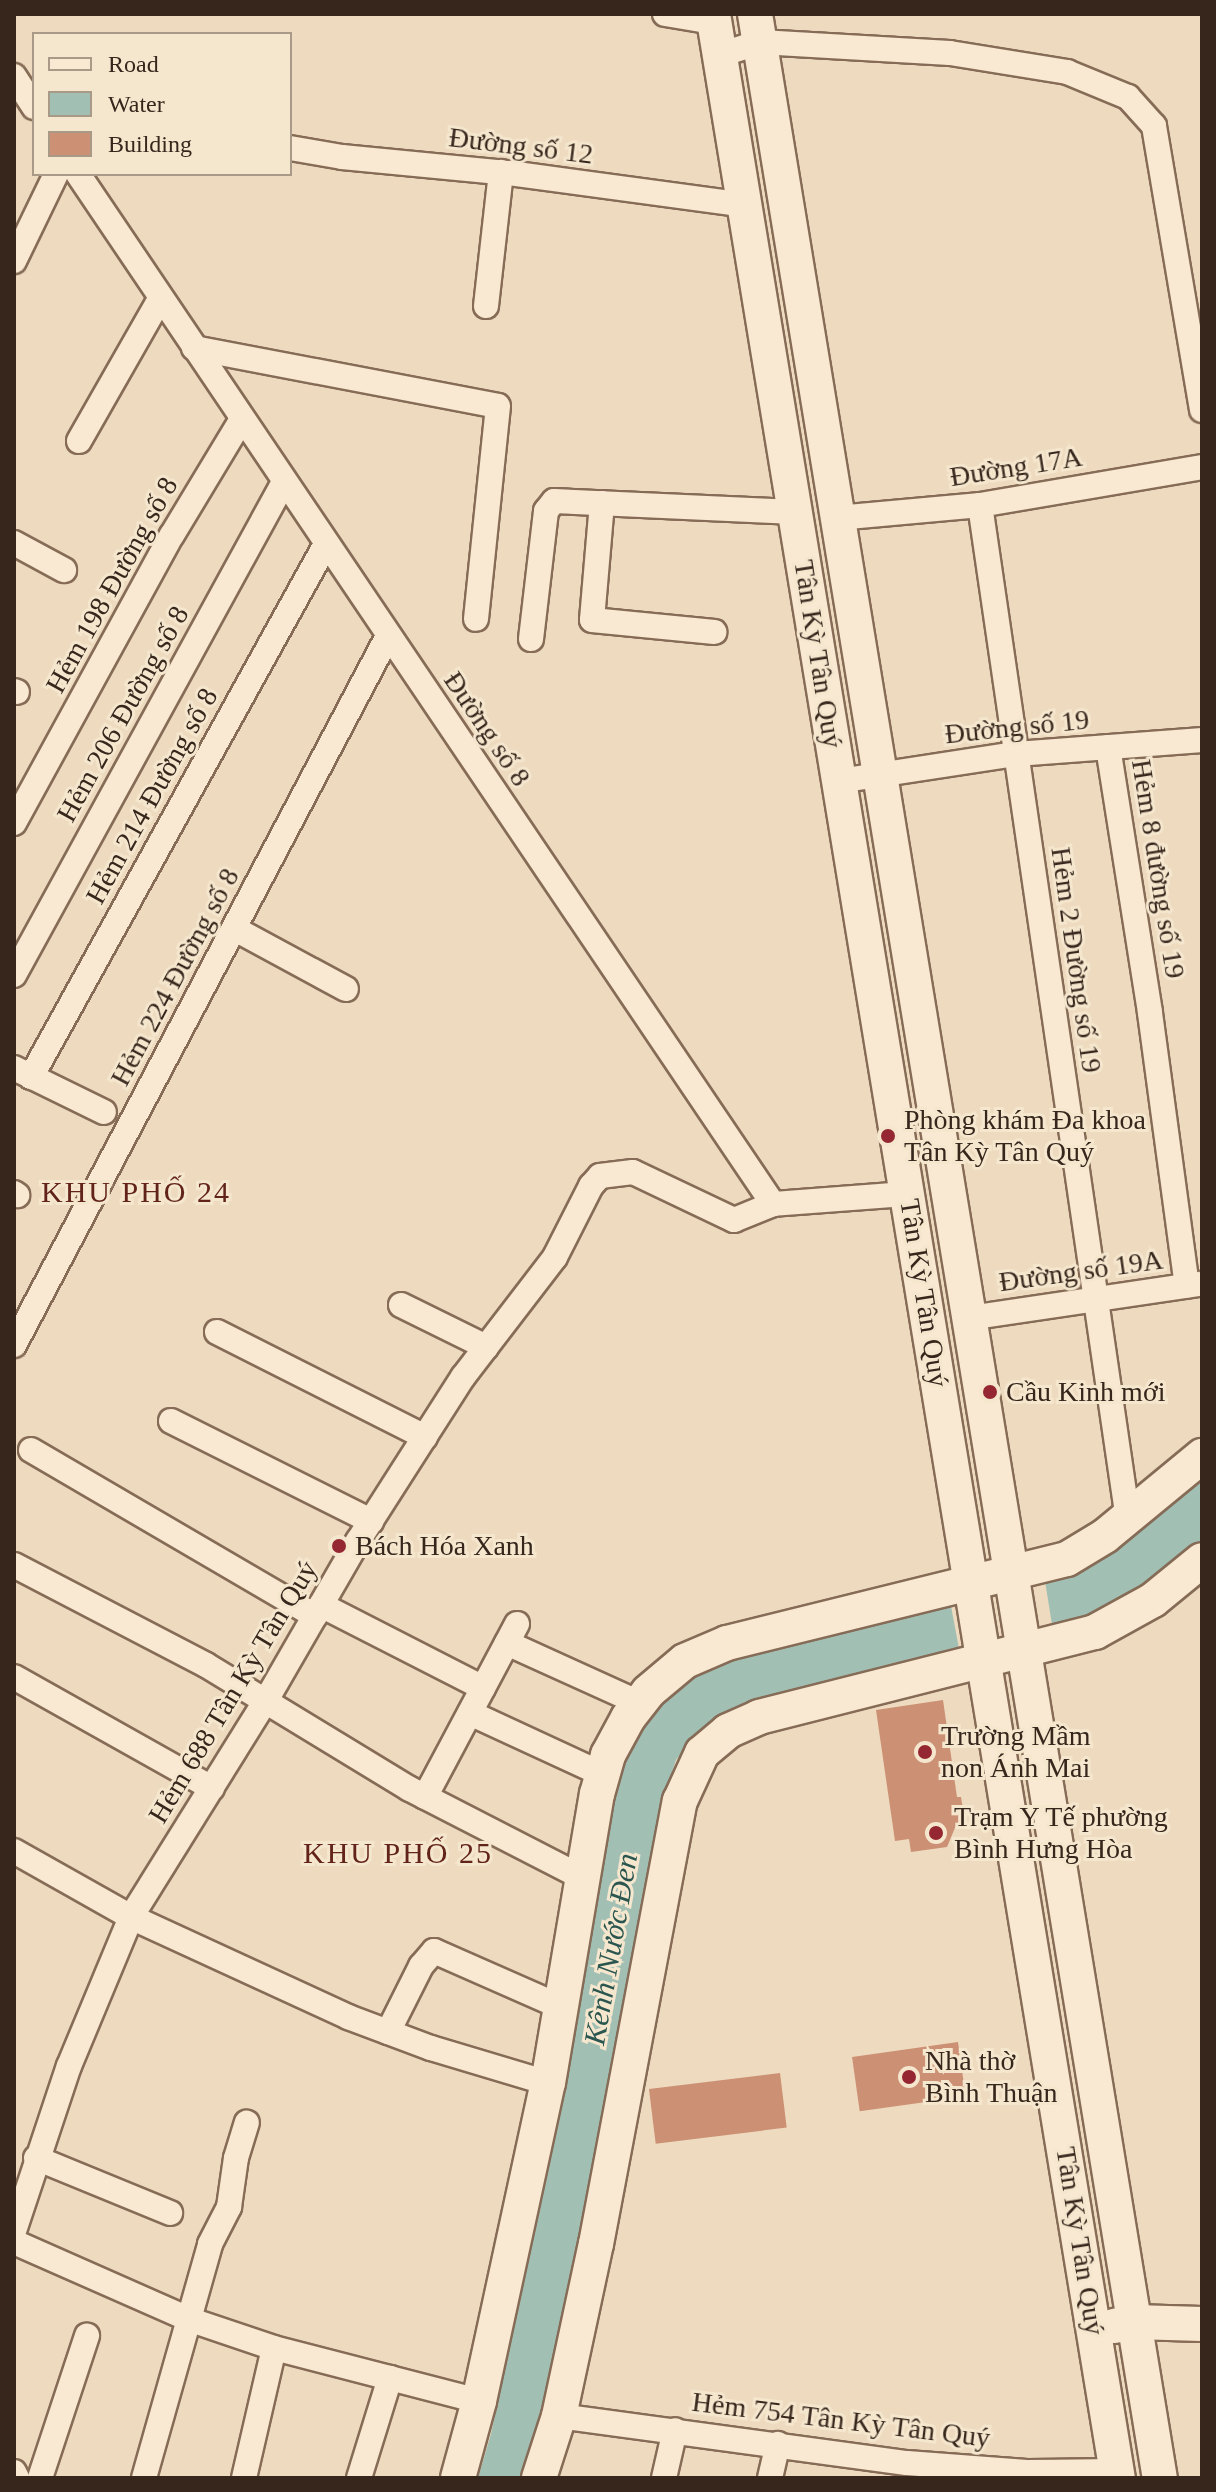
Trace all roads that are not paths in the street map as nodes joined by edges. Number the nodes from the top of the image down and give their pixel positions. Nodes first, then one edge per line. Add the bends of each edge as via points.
1 (665, 14) edge
2 (714, 18) edge
3 (758, 28) edge
4 (720, 55) junction
5 (14, 76) edge
6 (32, 104) edge
7 (292, 148) edge
8 (501, 172) junction
9 (55, 176) edge
10 (79, 176) edge
11 (745, 205) junction
12 (14, 261) edge
13 (160, 299) junction
14 (486, 306) dead end
15 (194, 348) junction
16 (1202, 410) edge
17 (242, 419) junction
18 (79, 441) dead end
19 (1202, 467) edge
20 (284, 482) junction
21 (602, 503) junction
22 (980, 505) junction
23 (795, 512) junction
24 (837, 518) junction
25 (14, 543) edge
26 (326, 544) junction
27 (64, 570) dead end
28 (476, 619) dead end
29 (714, 632) dead end
30 (388, 636) junction
31 (531, 639) dead end
32 (1202, 740) edge
33 (1108, 747) junction
34 (1016, 754) junction
35 (879, 774) junction
36 (839, 781) junction
37 (14, 823) edge
38 (235, 929) junction
39 (14, 975) edge
40 (346, 989) dead end
41 (22, 1072) edge
42 (104, 1112) dead end
43 (907, 1194) junction
44 (773, 1204) junction
45 (1194, 1285) edge
46 (1096, 1300) junction
47 (401, 1305) dead end
48 (969, 1318) junction
49 (217, 1332) dead end
50 (14, 1345) edge
51 (486, 1347) junction
52 (171, 1421) dead end
53 (425, 1437) junction
54 (31, 1450) dead end
55 (1202, 1456) edge
56 (1128, 1519) junction
57 (371, 1521) junction
58 (1202, 1560) edge
59 (14, 1565) edge
60 (1011, 1574) junction
61 (972, 1583) junction
62 (318, 1610) junction
63 (1024, 1653) junction
64 (985, 1662) junction
65 (14, 1677) edge
66 (483, 1688) junction
67 (265, 1702) junction
68 (639, 1703) junction
69 (470, 1713) junction
70 (602, 1774) junction
71 (212, 1788) junction
72 (425, 1797) junction
73 (14, 1851) edge
74 (583, 1878) junction
75 (131, 1917) junction
76 (561, 2007) junction
77 (388, 2032) junction
78 (548, 2083) junction
79 (247, 2123) dead end
80 (36, 2158) junction
81 (170, 2213) dead end
82 (14, 2231) edge
83 (14, 2242) edge
84 (191, 2320) junction
85 (1134, 2322) junction
86 (1202, 2324) edge
87 (1094, 2330) junction
88 (87, 2336) dead end
89 (274, 2348) junction
90 (390, 2378) junction
91 (479, 2401) junction
92 (559, 2416) junction
93 (675, 2430) junction
94 (778, 2444) junction
95 (906, 2471) edge
96 (14, 2472) edge
97 (1118, 2475) edge
98 (17, 2478) edge
99 (40, 2478) edge
100 (144, 2478) edge
101 (244, 2478) edge
102 (359, 2478) edge
103 (458, 2478) edge
104 (539, 2478) edge
105 (664, 2478) edge
106 (770, 2478) edge
107 (1160, 2478) edge

1 - 2 street
2 - 4 main road, Tân Kỳ Tân Quý
3 - 4 street
3 - 16 street via 1067,72 1128,97 1154,126
3 - 24 main road, Tân Kỳ Tân Quý
4 - 11 main road, Tân Kỳ Tân Quý
5 - 6 street
7 - 8 street, Đường số 12
8 - 11 street, Đường số 12
8 - 14 street
9 - 12 street
10 - 13 street, Đường số 8
11 - 23 main road, Tân Kỳ Tân Quý
13 - 15 street, Đường số 8
13 - 18 street
15 - 17 street, Đường số 8
15 - 28 street via 498,406
17 - 20 street, Đường số 8
17 - 37 street, Hẻm 198 Đường số 8
19 - 22 street, Đường 17A
20 - 26 street, Đường số 8
20 - 39 street, Hẻm 206 Đường số 8
21 - 23 street
21 - 29 street via 592,620
21 - 31 street via 549,504
22 - 24 street, Đường 17A
22 - 34 street, Hẻm 2 Đường số 19
23 - 36 main road, Tân Kỳ Tân Quý
24 - 35 main road, Tân Kỳ Tân Quý
25 - 27 street
26 - 30 street, Đường số 8
26 - 41 street, Hẻm 214 Đường số 8
30 - 38 street, Hẻm 224 Đường số 8
30 - 44 street, Đường số 8
32 - 33 street, Đường số 19
33 - 34 street, Đường số 19
33 - 45 street, Hẻm 8 đường số 19
34 - 35 street, Đường số 19
34 - 46 street, Hẻm 2 Đường số 19
35 - 36 street, Đường số 19
35 - 48 main road, Tân Kỳ Tân Quý
36 - 43 main road, Tân Kỳ Tân Quý
38 - 40 street
38 - 50 street, Hẻm 224 Đường số 8
41 - 42 street
43 - 44 street
43 - 61 main road, Tân Kỳ Tân Quý
44 - 51 street, Hẻm 688 Tân Kỳ Tân Quý via 734,1220 633,1172 600,1176 555,1257
45 - 46 street, Đường số 19A
46 - 48 street, Đường số 19A
46 - 56 street, Hẻm 2 Đường số 19
47 - 51 street
48 - 60 main road, Tân Kỳ Tân Quý
49 - 53 street
51 - 53 street, Hẻm 688 Tân Kỳ Tân Quý
52 - 57 street
53 - 57 street, Hẻm 688 Tân Kỳ Tân Quý
54 - 62 street
55 - 56 main road
56 - 60 main road via 1067,1559
57 - 62 street, Hẻm 688 Tân Kỳ Tân Quý
58 - 63 main road via 1116,1623
59 - 67 street via 206,1665
60 - 61 main road
60 - 63 main road, Tân Kỳ Tân Quý
61 - 64 main road, Tân Kỳ Tân Quý
61 - 68 main road via 727,1643 685,1661
62 - 66 street
62 - 67 street, Hẻm 688 Tân Kỳ Tân Quý
63 - 64 main road
63 - 85 main road, Tân Kỳ Tân Quý
64 - 87 main road, Tân Kỳ Tân Quý
64 - 92 main road via 759,1717 714,1741 694,1767 680,1801
65 - 71 street
66 - 68 street via 512,1633
66 - 69 street
67 - 71 street, Hẻm 688 Tân Kỳ Tân Quý
67 - 72 street
68 - 70 main road via 617,1736
69 - 70 street
69 - 72 street
70 - 74 main road
71 - 75 street, Hẻm 688 Tân Kỳ Tân Quý
72 - 74 street
73 - 75 street
74 - 76 main road
75 - 77 street
75 - 80 street, Hẻm 688 Tân Kỳ Tân Quý
76 - 77 street via 434,1951 426,1956
76 - 78 main road
77 - 78 street
78 - 91 main road
79 - 84 street via 229,2207 210,2244
80 - 81 street
80 - 82 street, Hẻm 688 Tân Kỳ Tân Quý
83 - 84 street
84 - 89 street
84 - 100 street
85 - 86 main road
85 - 87 main road
85 - 107 main road, Tân Kỳ Tân Quý
87 - 97 main road, Tân Kỳ Tân Quý
88 - 99 street
89 - 90 street
89 - 101 street
90 - 91 street
90 - 102 street
91 - 103 main road
92 - 93 street, Hẻm 754 Tân Kỳ Tân Quý
92 - 104 main road
93 - 94 street, Hẻm 754 Tân Kỳ Tân Quý
93 - 105 street
94 - 95 street, Hẻm 754 Tân Kỳ Tân Quý
94 - 106 street
95 - 97 street, Hẻm 754 Tân Kỳ Tân Quý
96 - 98 street

